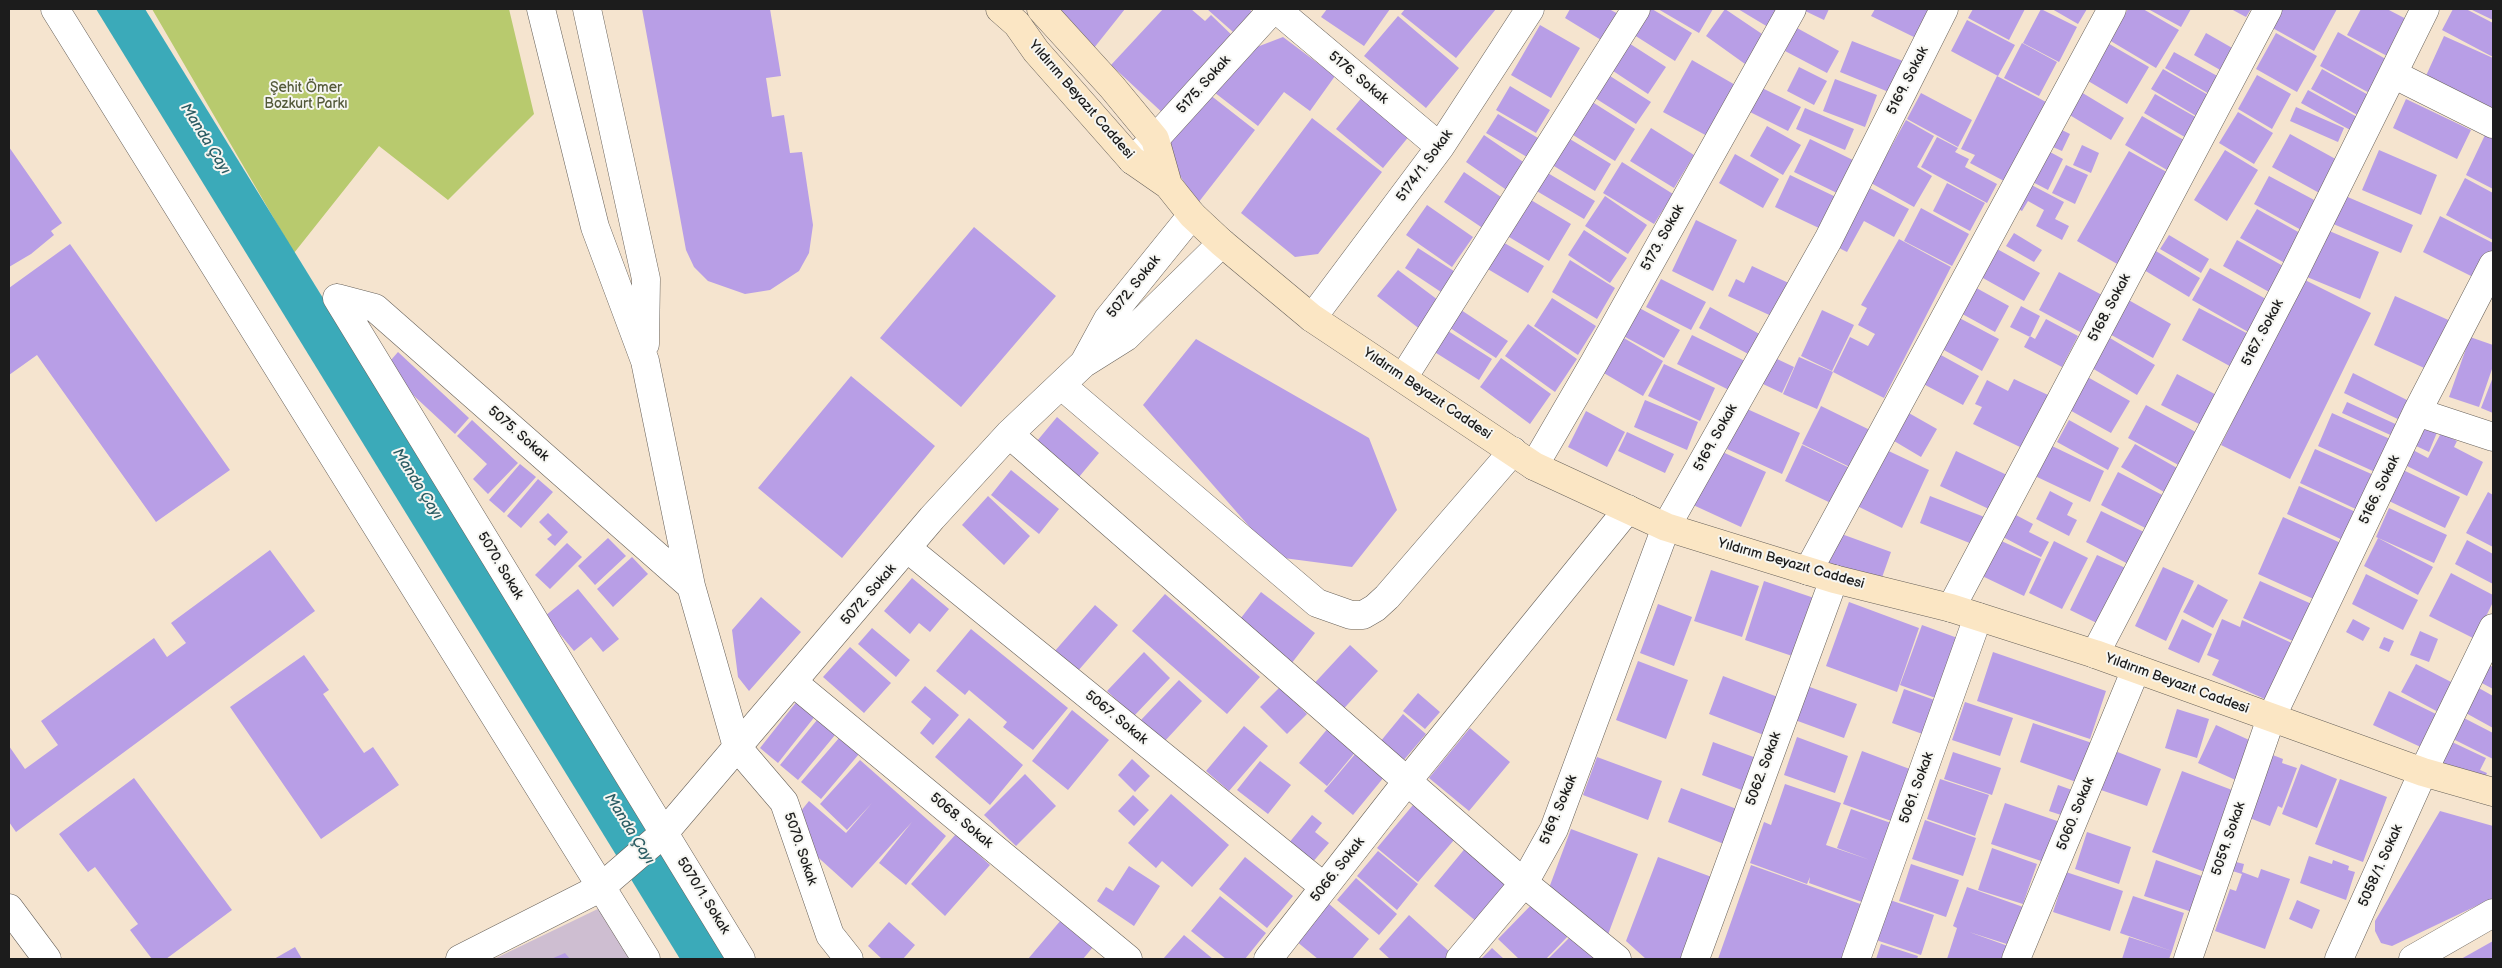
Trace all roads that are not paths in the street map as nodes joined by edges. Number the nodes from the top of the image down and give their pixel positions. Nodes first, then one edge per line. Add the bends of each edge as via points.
1 (55, 9) edge
2 (541, 9) edge
3 (586, 9) edge
4 (1000, 9) edge
5 (1041, 9) edge
6 (1274, 9) edge
7 (1530, 9) edge
8 (1636, 9) edge
9 (1792, 9) edge
10 (1944, 9) edge
11 (2112, 9) edge
12 (2268, 9) edge
13 (2426, 9) edge
14 (2393, 74) junction
15 (2493, 124) edge
16 (1155, 139) junction
17 (1440, 147) junction
18 (1132, 160) junction
19 (1168, 185) junction
20 (1192, 215) junction
21 (1222, 243) junction
22 (2493, 265) edge
23 (337, 298) joint
24 (1312, 318) junction
25 (644, 361) junction
26 (1083, 364) junction
27 (1403, 378) junction
28 (1062, 386) junction
29 (2417, 412) junction
30 (1009, 434) junction
31 (2493, 437) edge
32 (1523, 459) junction
33 (1628, 509) junction
34 (1666, 527) junction
35 (908, 549) junction
36 (1808, 571) junction
37 (1834, 579) junction
38 (691, 586) junction
39 (1951, 608) junction
40 (1978, 617) junction
41 (2493, 628) edge
42 (2095, 654) junction
43 (2136, 669) junction
44 (794, 683) junction
45 (2271, 718) junction
46 (736, 747) junction
47 (2423, 772) junction
48 (1408, 780) junction
49 (2493, 792) edge
50 (664, 834) junction
51 (1524, 883) junction
52 (1324, 887) junction
53 (600, 888) junction
54 (9, 908) edge
55 (2493, 913) edge
56 (46, 959) edge
57 (460, 959) edge
58 (646, 959) edge
59 (741, 959) edge
60 (849, 959) edge
61 (1128, 959) edge
62 (1268, 959) edge
63 (1460, 959) edge
64 (1617, 959) edge
65 (1695, 959) edge
66 (1856, 959) edge
67 (2016, 959) edge
68 (2188, 959) edge
69 (2339, 959) edge
70 (2413, 959) edge

1 - 53 street
2 - 25 street via 595,227
3 - 25 street via 646,279
4 - 18 main road, Yıldırım Beyazıt Caddesi via 1018,24 1036,51
5 - 16 main road, Yıldırım Beyazıt Caddesi
6 - 16 street, 5175. Sokak
6 - 17 street, 5176. Sokak
7 - 17 street, 5174/1. Sokak
8 - 27 street
9 - 32 street, 5173. Sokak via 1594,363
10 - 34 street, 5169. Sokak via 1828,240
11 - 36 street
12 - 39 street, 5168. Sokak
13 - 14 street, 5167. Sokak
14 - 15 street
14 - 42 street, 5167. Sokak via 2293,275
16 - 18 street, 5175. Sokak
16 - 19 main road, Yıldırım Beyazıt Caddesi
17 - 24 street, 5174/1. Sokak
18 - 19 main road, Yıldırım Beyazıt Caddesi
19 - 20 main road, Yıldırım Beyazıt Caddesi
20 - 21 main road, Yıldırım Beyazıt Caddesi
20 - 26 street, 5072. Sokak via 1108,319
21 - 24 main road, Yıldırım Beyazıt Caddesi
21 - 26 street, 5072. Sokak via 1126,337
22 - 29 street, 5166. Sokak
23 - 38 street, 5075. Sokak via 374,308
23 - 50 street, 5070. Sokak
24 - 27 main road, Yıldırım Beyazıt Caddesi
25 - 38 street
26 - 28 street, 5072. Sokak
27 - 32 main road, Yıldırım Beyazıt Caddesi
28 - 30 street, 5072. Sokak
28 - 32 street, 5173. Sokak via 1318,603 1351,615 1363,615 1375,608
29 - 31 street
29 - 45 street, 5166. Sokak
30 - 35 street, 5072. Sokak
30 - 48 street
32 - 33 main road, Yıldırım Beyazıt Caddesi
33 - 34 main road, Yıldırım Beyazıt Caddesi
33 - 48 street, 5066. Sokak
34 - 36 main road, Yıldırım Beyazıt Caddesi
34 - 51 street, 5169. Sokak via 1554,829
35 - 44 street, 5072. Sokak
35 - 52 street, 5067. Sokak
36 - 37 main road, Yıldırım Beyazıt Caddesi
37 - 39 main road, Yıldırım Beyazıt Caddesi
37 - 65 street, 5062. Sokak
38 - 46 street
39 - 40 main road, Yıldırım Beyazıt Caddesi
40 - 42 main road, Yıldırım Beyazıt Caddesi
40 - 66 street, 5061. Sokak
41 - 47 street, 5058/1. Sokak
42 - 43 main road, Yıldırım Beyazıt Caddesi
43 - 45 main road, Yıldırım Beyazıt Caddesi
43 - 67 street, 5060. Sokak
44 - 46 street, 5072. Sokak
44 - 61 street, 5068. Sokak
45 - 47 main road, Yıldırım Beyazıt Caddesi
45 - 68 street, 5059. Sokak
46 - 50 street, 5072. Sokak
46 - 60 street, 5070. Sokak via 784,802 830,935
47 - 49 main road, Yıldırım Beyazıt Caddesi
47 - 69 street, 5058/1. Sokak
48 - 51 street
48 - 52 street, 5066. Sokak
50 - 53 street, 5072. Sokak
50 - 59 street, 5070/1. Sokak
51 - 63 street, 5169. Sokak
51 - 64 street
52 - 62 street, 5066. Sokak
53 - 57 street, 5072. Sokak
53 - 58 street
54 - 56 street
55 - 70 street

